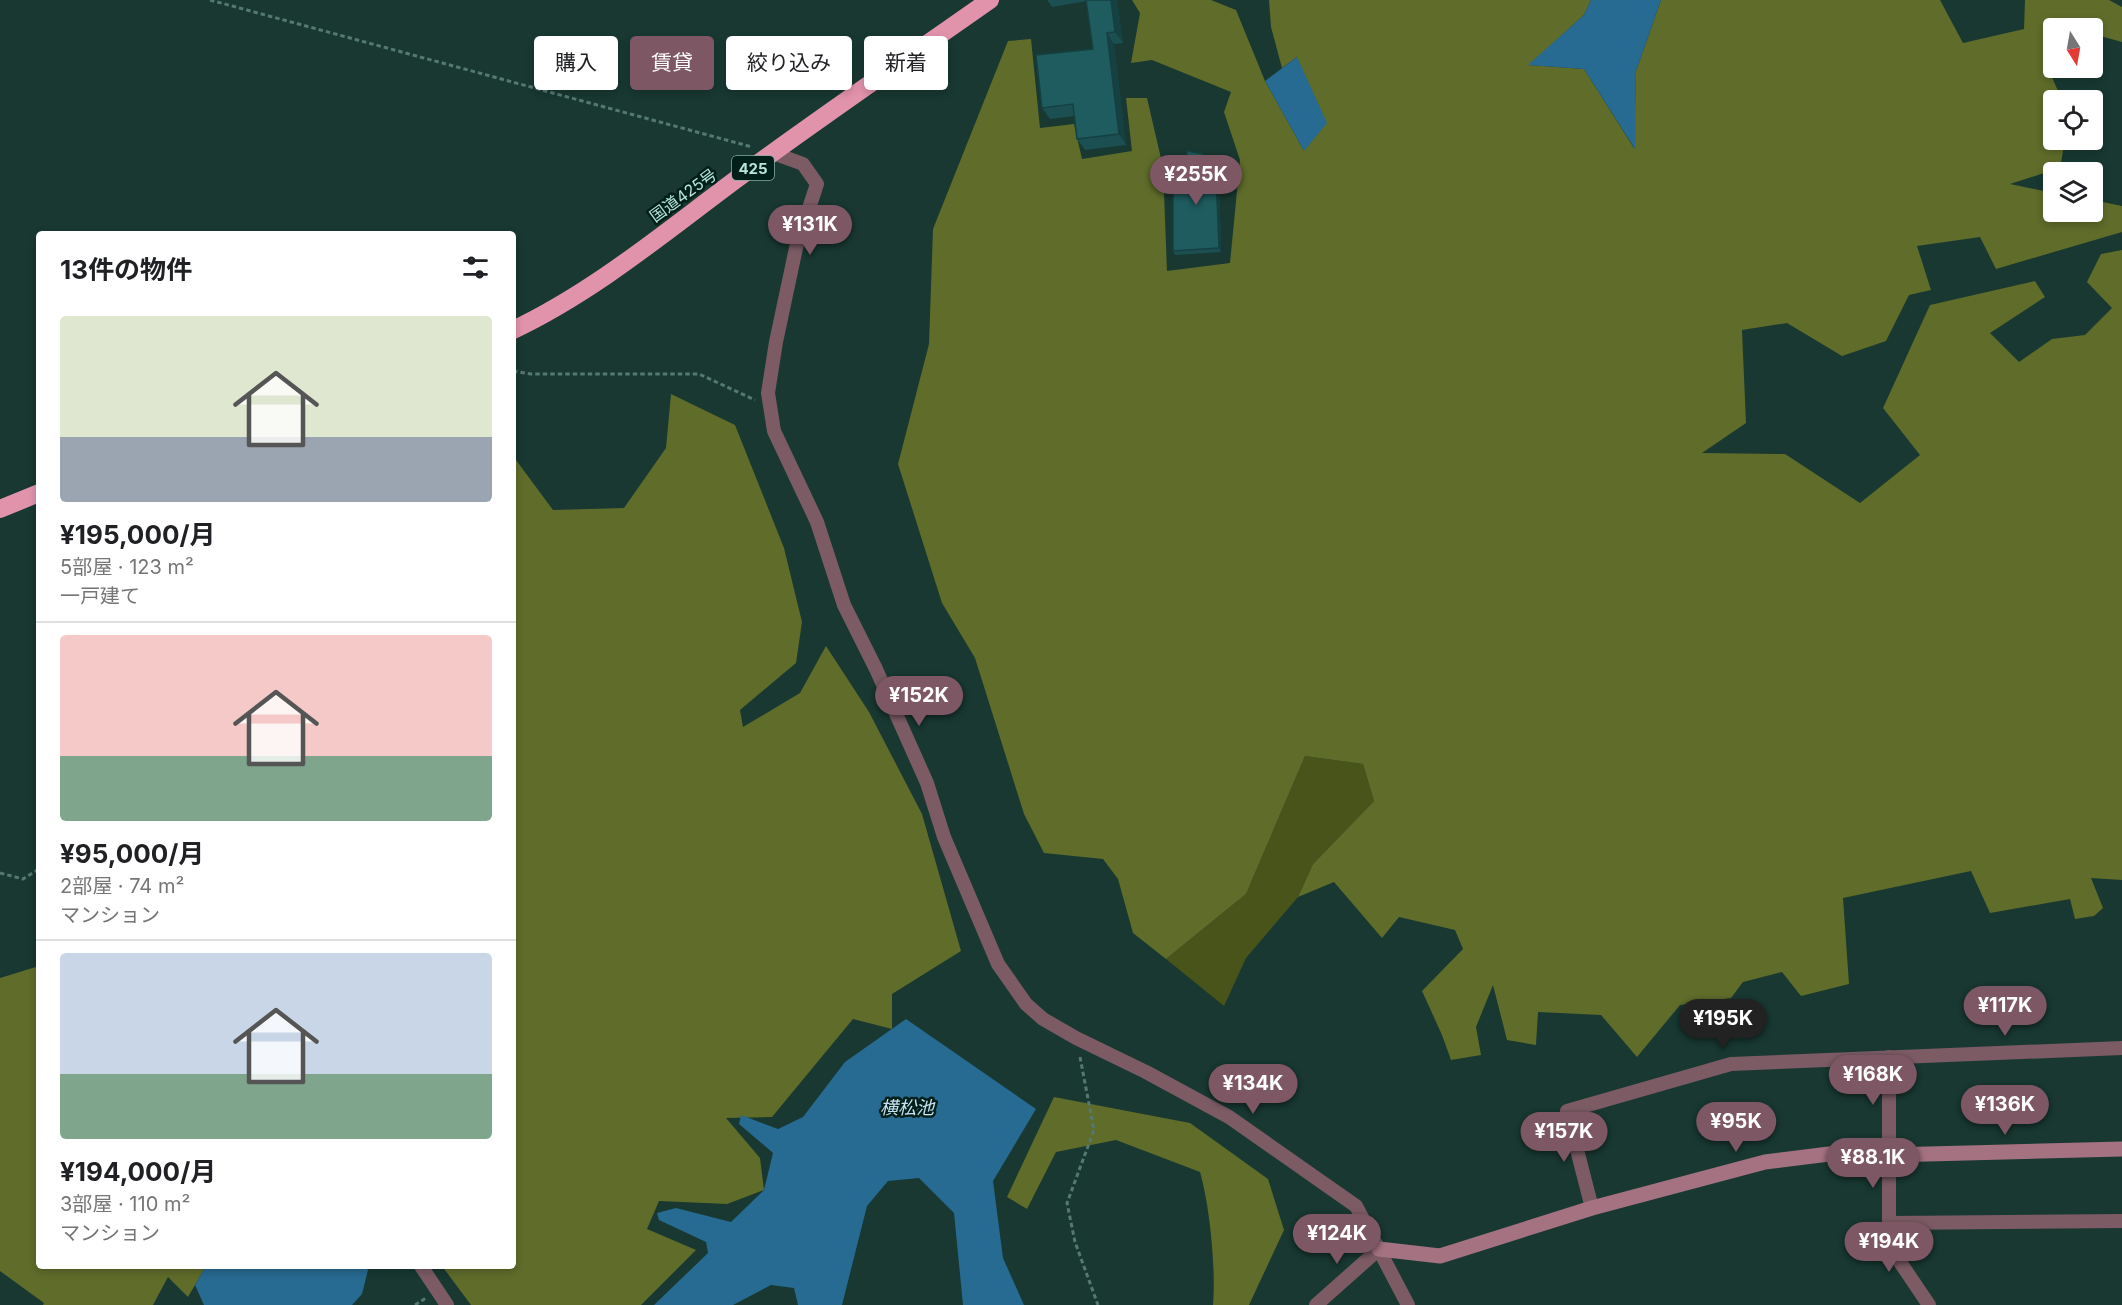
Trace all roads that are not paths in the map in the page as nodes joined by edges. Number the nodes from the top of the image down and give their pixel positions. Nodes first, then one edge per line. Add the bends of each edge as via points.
1 (990, 0) edge
2 (773, 153) junction
3 (516, 328) edge
4 (36, 493) edge
5 (0, 508) edge
6 (2122, 1048) edge
7 (1889, 1057) junction
8 (2122, 1149) edge
9 (1888, 1155) junction
10 (1592, 1208) junction
11 (2122, 1221) edge
12 (1889, 1223) junction
13 (1379, 1249) junction
14 (423, 1269) edge
15 (447, 1305) edge
16 (1316, 1305) edge
17 (1408, 1305) edge
18 (1929, 1305) edge

1 - 2 highway, 国道425号 / 425
2 - 3 highway, 国道425号 / 425 via 599,282
2 - 13 street via 803,164 817,184 796,248 778,332 768,393 774,431 818,522 844,605 927,783 944,837 998,964 1026,1004 1043,1019 1229,1117 1356,1206
4 - 5 highway
6 - 7 street
7 - 9 street
7 - 10 street via 1731,1064 1567,1111
8 - 9 street
9 - 10 street via 1829,1154 1765,1162
9 - 12 street
10 - 13 street via 1440,1256
11 - 12 street
12 - 18 street via 1900,1262
13 - 16 street
13 - 17 street
14 - 15 street

